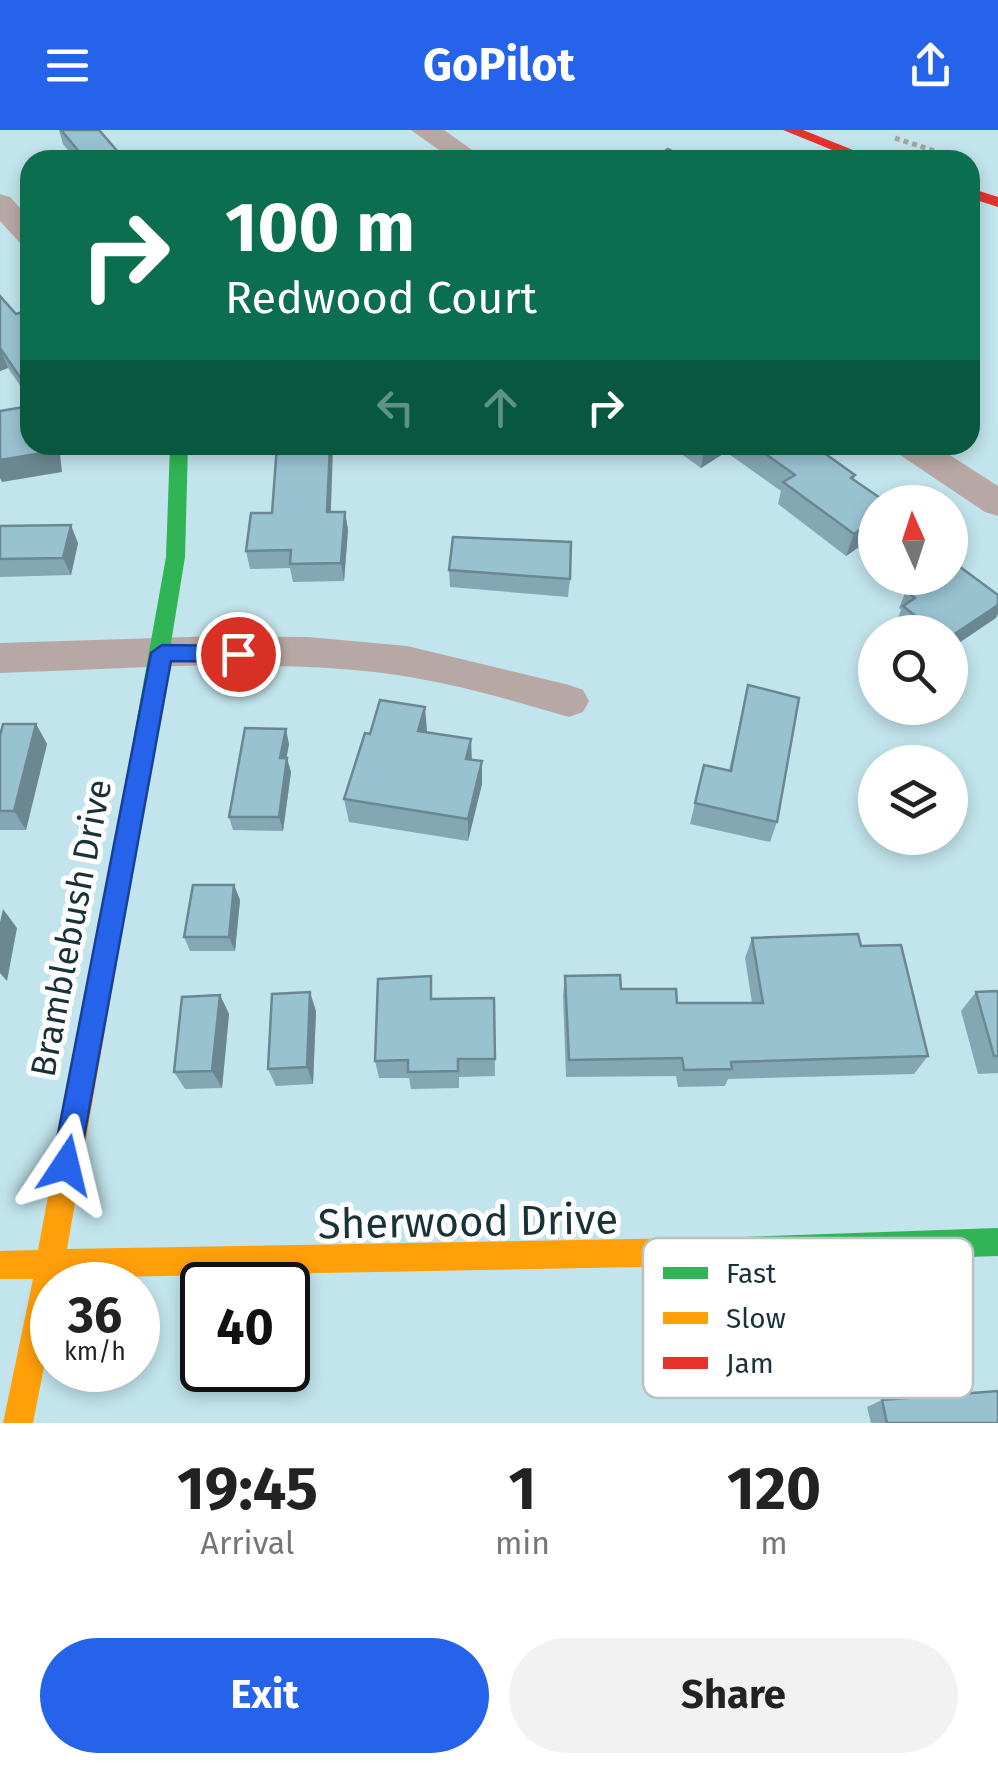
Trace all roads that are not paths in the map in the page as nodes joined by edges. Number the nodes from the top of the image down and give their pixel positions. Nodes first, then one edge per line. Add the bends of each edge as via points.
1 (426, 130) edge
2 (790, 130) edge
3 (457, 150) edge
4 (845, 150) edge
5 (0, 203) edge
6 (20, 226) edge
7 (180, 455) edge
8 (925, 455) edge
9 (998, 503) edge
10 (162, 653) junction
11 (0, 658) edge
12 (569, 701) dead end
13 (998, 1242) edge
14 (973, 1243) edge
15 (643, 1254) edge
16 (52, 1262) edge
17 (160, 1262) edge
18 (30, 1264) edge
19 (0, 1265) edge
20 (30, 1367) edge
21 (18, 1423) edge

1 - 3 street
2 - 4 street
5 - 6 street
7 - 10 street, Bramblebush Drive via 182,498
8 - 9 street
10 - 11 street
10 - 12 street via 354,655 472,673
10 - 16 street, Bramblebush Drive via 90,1021
13 - 14 street, Sherwood Drive
15 - 17 street, Sherwood Drive
18 - 19 street, Sherwood Drive
20 - 21 street, Bramblebush Drive

